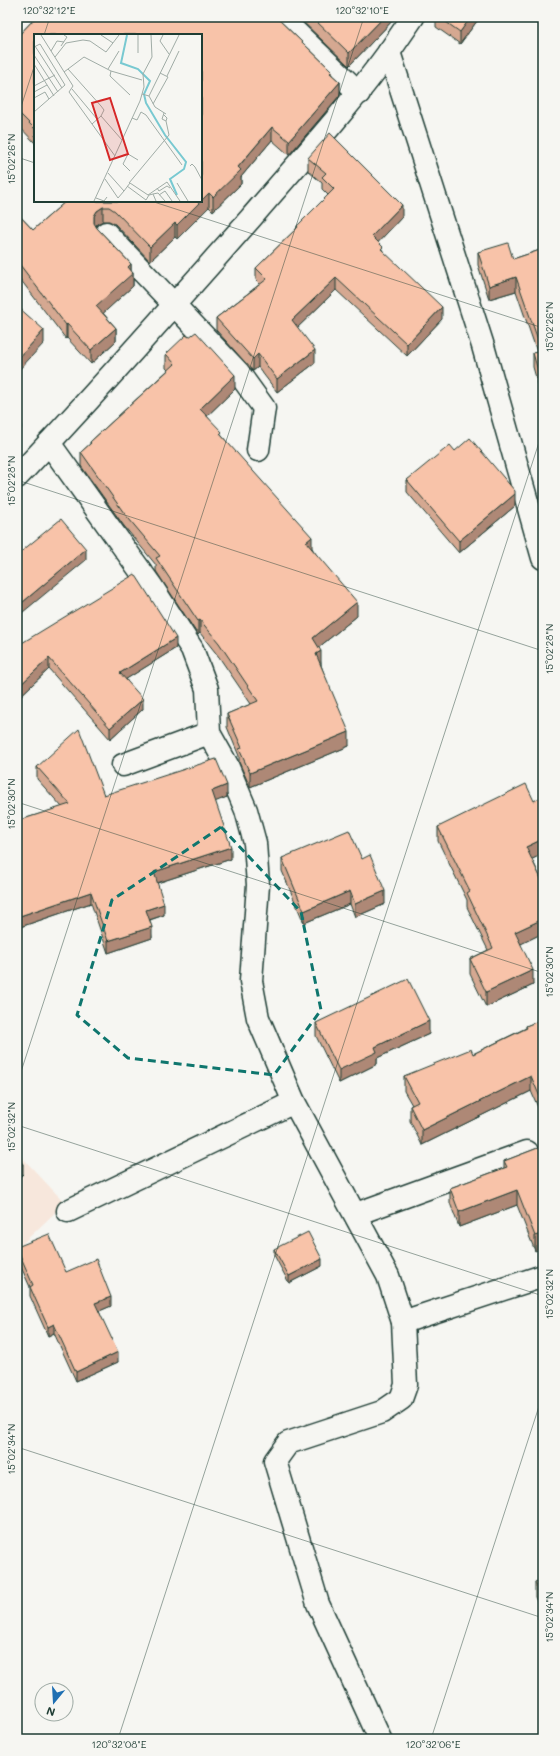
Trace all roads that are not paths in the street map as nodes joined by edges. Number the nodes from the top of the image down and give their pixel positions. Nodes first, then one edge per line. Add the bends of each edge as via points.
1 (280, 17) edge
2 (413, 17) edge
3 (389, 52) junction
4 (359, 93) junction
5 (106, 233) dead end
6 (175, 305) junction
7 (49, 443) junction
8 (258, 450) dead end
9 (17, 477) edge
10 (543, 558) edge
11 (209, 733) junction
12 (123, 765) dead end
13 (294, 1102) junction
14 (527, 1152) edge
15 (68, 1211) dead end
16 (356, 1214) junction
17 (543, 1276) edge
18 (403, 1322) junction
19 (380, 1739) edge

1 - 4 street
2 - 3 street
3 - 4 street
3 - 10 street via 483,346
4 - 6 street
5 - 6 street
6 - 7 street
6 - 8 street via 238,372 264,408
7 - 9 street
7 - 11 street via 192,649 207,690
11 - 12 street
11 - 13 street via 227,765 246,810 255,843 258,885 251,981 258,1018
13 - 15 street
13 - 16 street
14 - 16 street
16 - 18 street via 388,1276
17 - 18 street
18 - 19 street via 406,1385 401,1399 382,1412 288,1443 276,1461 318,1604

